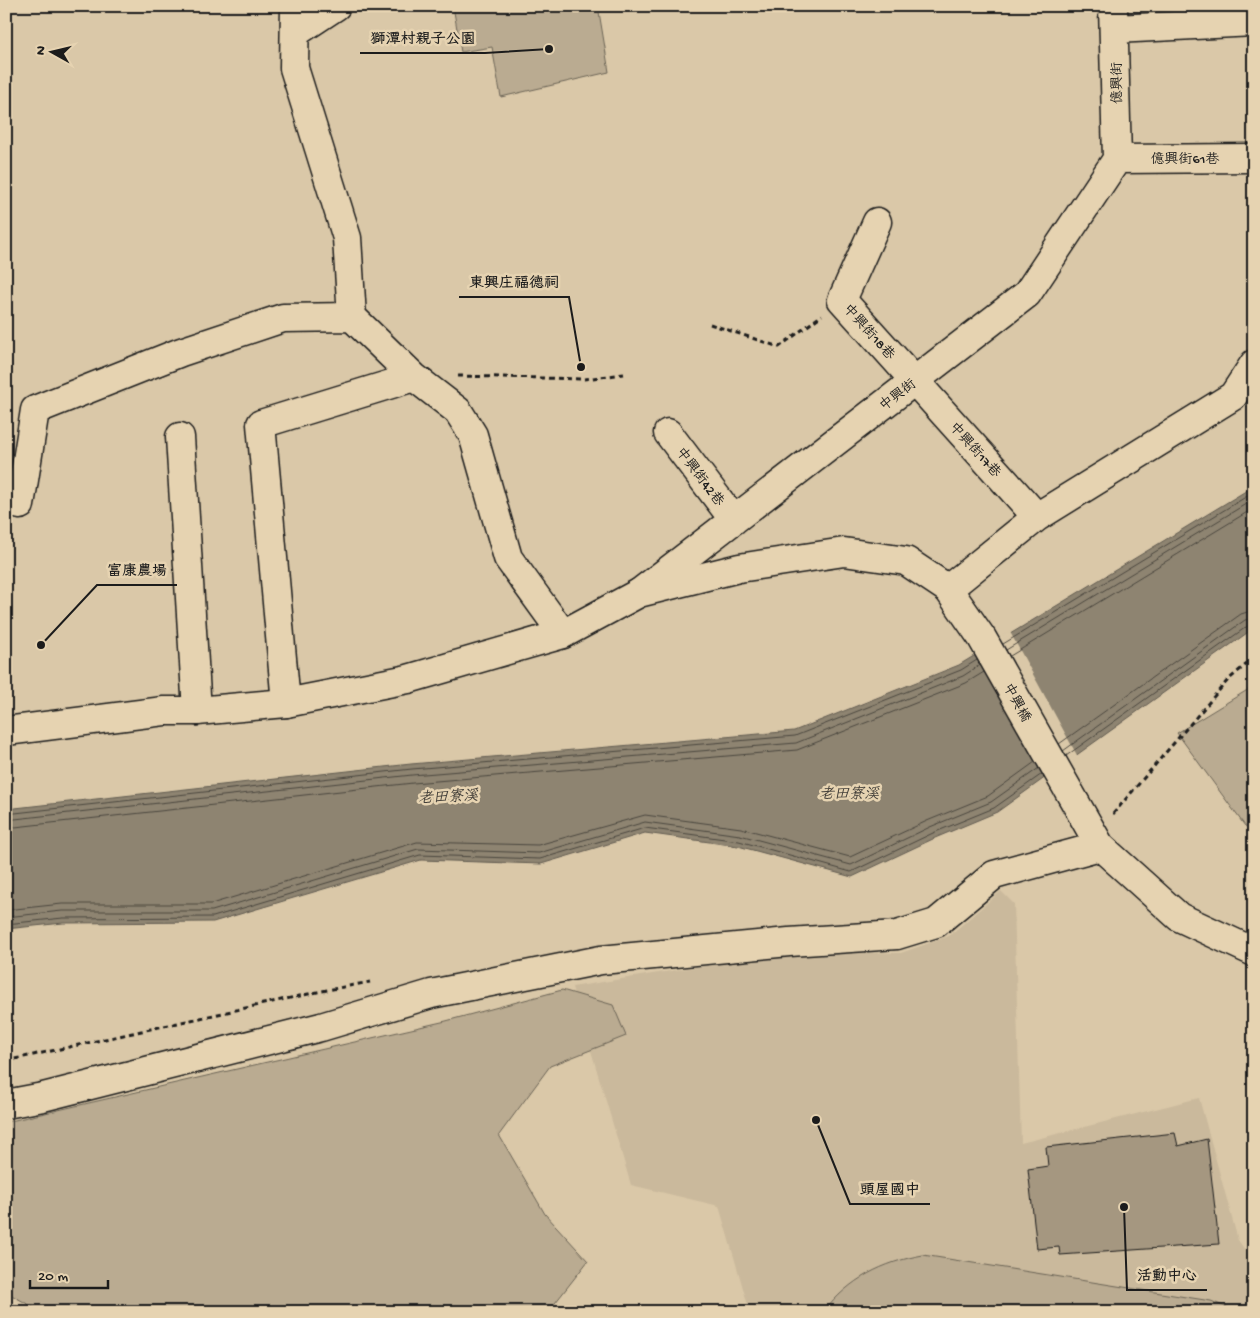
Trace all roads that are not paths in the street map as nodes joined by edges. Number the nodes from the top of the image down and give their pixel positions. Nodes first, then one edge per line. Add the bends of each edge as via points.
1 (336, 6) edge
2 (1114, 18) edge
3 (295, 19) edge
4 (1254, 22) edge
5 (1254, 158) edge
6 (1117, 159) junction
7 (877, 222) dead end
8 (352, 317) junction
9 (1254, 364) edge
10 (414, 377) junction
11 (915, 381) junction
12 (668, 433) dead end
13 (180, 437) dead end
14 (20, 505) dead end
15 (1037, 517) junction
16 (734, 520) junction
17 (948, 589) junction
18 (638, 593) junction
19 (563, 634) junction
20 (286, 703) junction
21 (197, 711) junction
22 (6, 731) edge
23 (1092, 833) junction
24 (1254, 952) edge
25 (6, 1104) edge

1 - 3 street
2 - 4 street
2 - 6 street, 億興街
3 - 8 street via 294,68 347,238
5 - 6 street, 億興街61巷
6 - 11 street, 中興街 via 1027,294
7 - 11 street, 中興街18巷 via 842,300
8 - 10 street
8 - 14 street via 284,318 181,352 35,410
9 - 15 street via 1233,396
10 - 19 street via 458,411 473,435 508,558
10 - 20 street via 261,424
11 - 15 street, 中興街17巷
11 - 16 street, 中興街
12 - 16 street, 中興街42巷
13 - 21 street
15 - 17 street
16 - 18 street, 中興街
17 - 18 street via 906,561 844,552 739,568
17 - 23 street, 中興橋 via 982,638
18 - 19 street
19 - 20 street via 408,679
20 - 21 street
21 - 22 street via 164,711
23 - 24 street, 中興橋 via 1179,916
23 - 25 street via 994,875 936,923 897,935 601,960 431,994 321,1027

